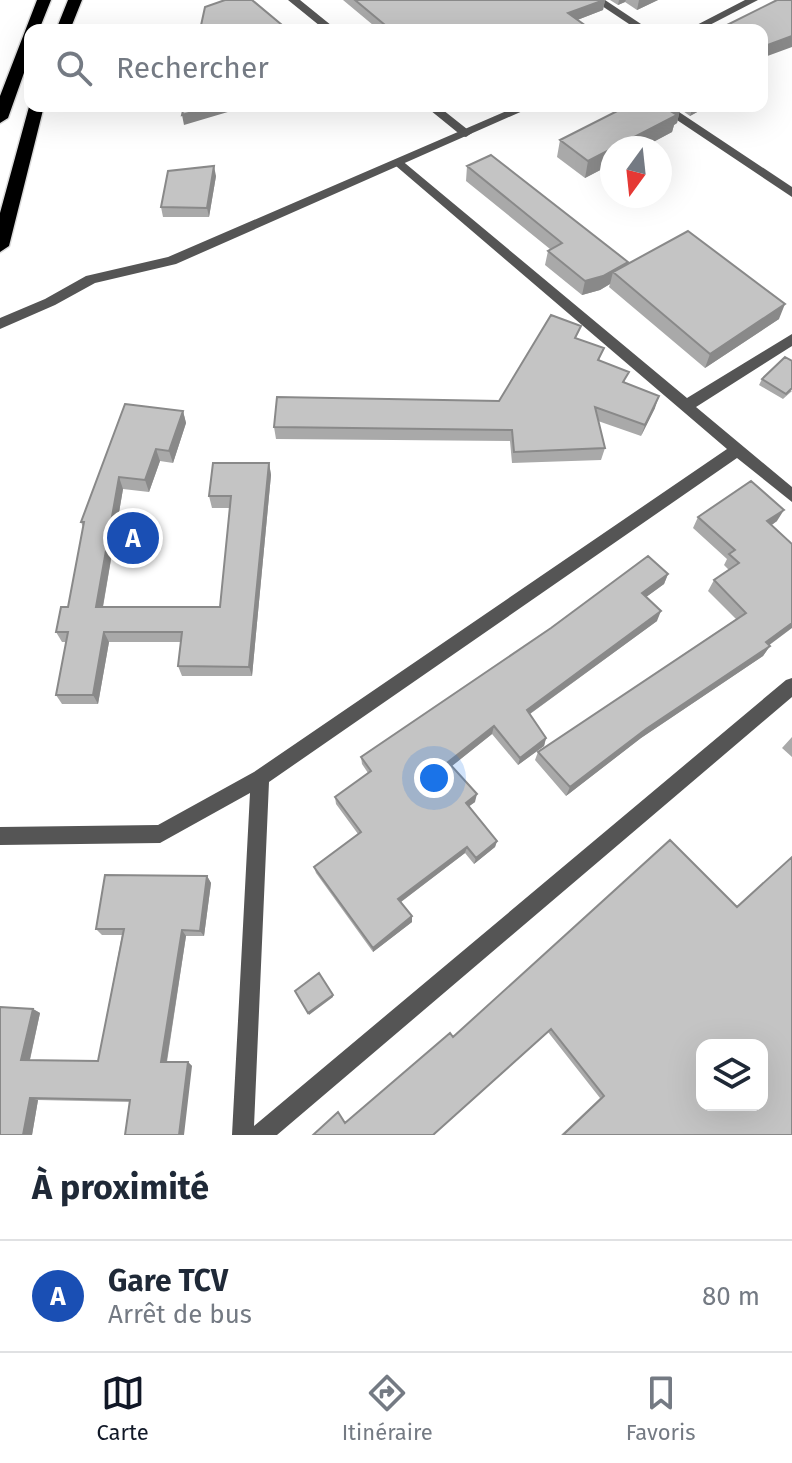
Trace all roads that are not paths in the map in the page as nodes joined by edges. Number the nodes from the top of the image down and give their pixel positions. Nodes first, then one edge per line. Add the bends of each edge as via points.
1 (44, 0) edge
2 (75, 0) edge
3 (293, 0) edge
4 (598, 0) edge
5 (753, 0) edge
6 (34, 24) edge
7 (65, 24) edge
8 (324, 24) edge
9 (636, 24) edge
10 (704, 24) edge
11 (24, 51) edge
12 (34, 112) edge
13 (439, 112) edge
14 (514, 112) edge
15 (671, 112) edge
16 (0, 118) edge
17 (466, 133) junction
18 (400, 163) junction
19 (792, 193) edge
20 (0, 246) edge
21 (0, 324) edge
22 (792, 339) edge
23 (686, 406) junction
24 (737, 450) junction
25 (792, 496) edge
26 (792, 686) edge
27 (260, 778) junction
28 (0, 836) edge
29 (243, 1135) edge
30 (260, 1135) edge

1 - 6 highway
2 - 7 highway
3 - 8 street
4 - 9 street
5 - 10 street
11 - 16 highway
12 - 20 highway
13 - 17 street
14 - 17 street
15 - 19 street
17 - 18 street
18 - 21 street via 171,261 91,279
18 - 23 street
22 - 23 street
23 - 24 street
24 - 25 street
24 - 27 street
26 - 30 street
27 - 28 street via 160,834
27 - 29 street

